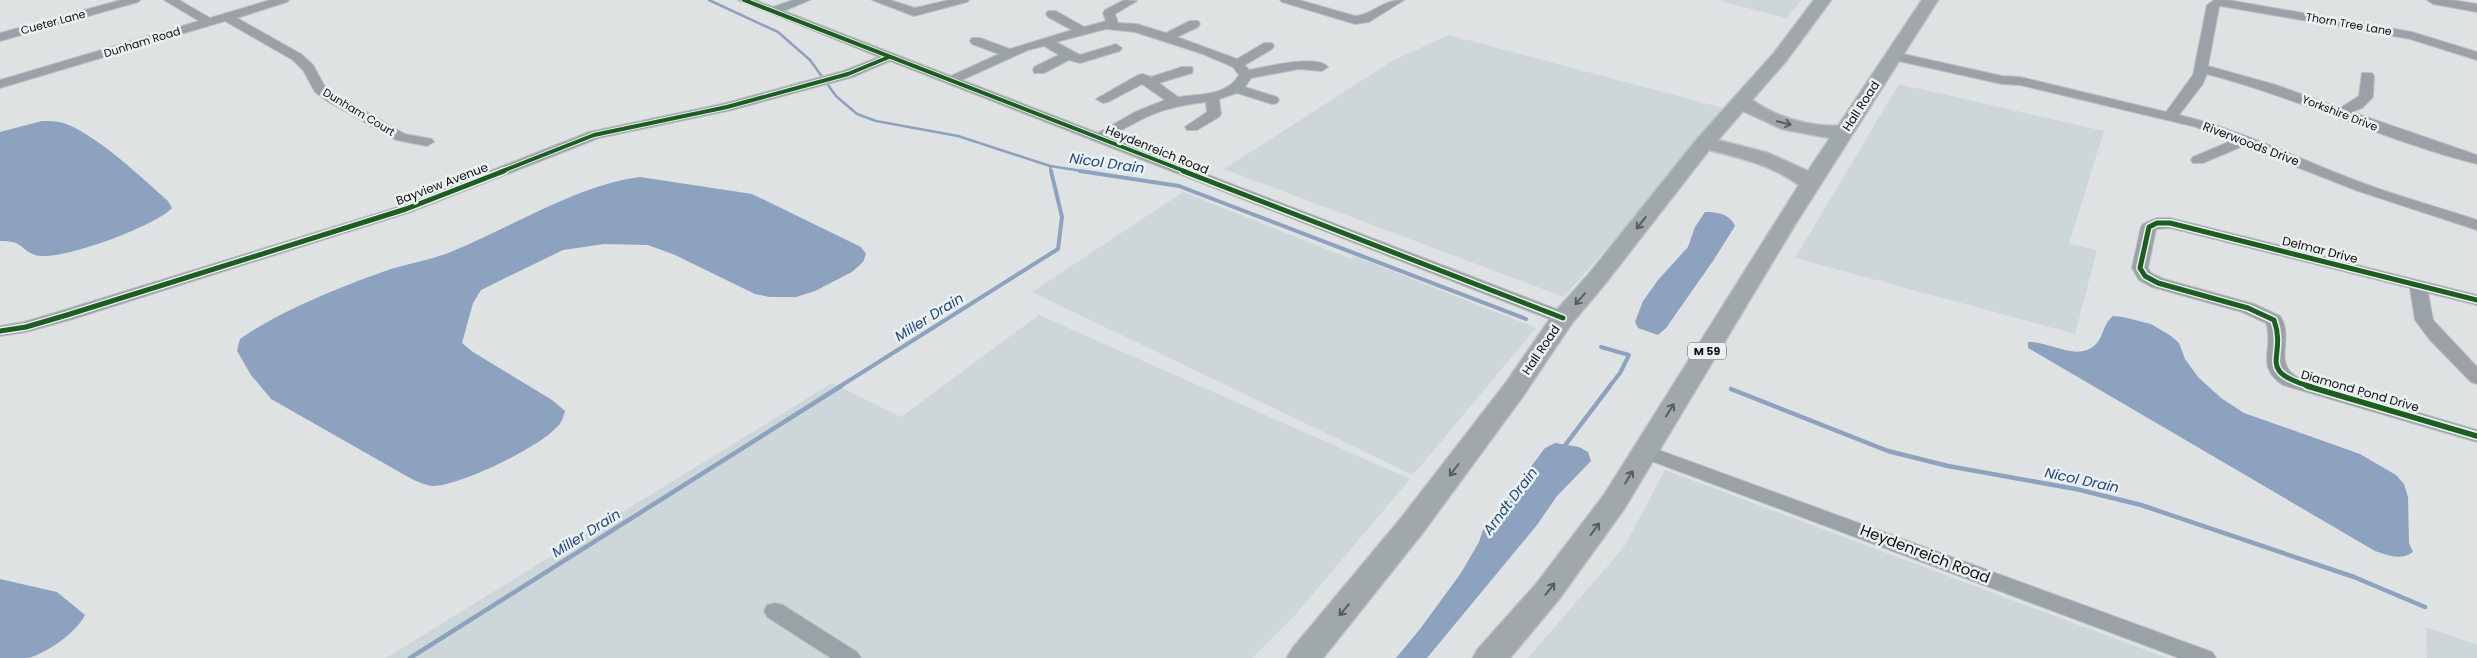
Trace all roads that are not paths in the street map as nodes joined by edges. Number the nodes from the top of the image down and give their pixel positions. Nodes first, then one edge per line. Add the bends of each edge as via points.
1 (134, 0) edge
2 (170, 0) edge
3 (283, 0) edge
4 (744, 0) edge
5 (786, 0) edge
6 (804, 0) edge
7 (878, 0) edge
8 (963, 0) edge
9 (1286, 0) edge
10 (1398, 0) edge
11 (1823, 0) edge
12 (1930, 0) edge
13 (2433, 0) edge
14 (1131, 1) edge
15 (2477, 8) edge
16 (769, 10) junction
17 (1052, 14) dead end
18 (228, 17) junction
19 (209, 22) junction
20 (1194, 24) dead end
21 (1113, 25) junction
22 (1080, 30) junction
23 (0, 37) edge
24 (1166, 38) junction
25 (976, 41) dead end
26 (1046, 41) junction
27 (1268, 46) dead end
28 (1116, 48) dead end
29 (1010, 53) junction
30 (1896, 53) junction
31 (884, 55) junction
32 (1069, 55) junction
33 (2477, 56) edge
34 (1322, 66) dead end
35 (2201, 68) junction
36 (1242, 69) junction
37 (1039, 70) dead end
38 (1187, 70) dead end
39 (2367, 76) dead end
40 (952, 80) junction
41 (1150, 82) junction
42 (0, 84) edge
43 (1235, 88) junction
44 (1212, 97) junction
45 (1103, 99) dead end
46 (1272, 100) dead end
47 (1175, 101) junction
48 (1741, 101) junction
49 (2340, 113) junction
50 (2170, 115) junction
51 (1192, 127) dead end
52 (1844, 132) junction
53 (1099, 138) junction
54 (2244, 140) junction
55 (427, 142) dead end
56 (1704, 143) junction
57 (2198, 160) dead end
58 (2477, 160) edge
59 (1812, 184) junction
60 (2157, 223) joint
61 (2477, 225) edge
62 (2418, 285) junction
63 (2477, 300) edge
64 (1563, 318) junction
65 (0, 331) edge
66 (2477, 378) edge
67 (2477, 436) edge
68 (1645, 451) junction
69 (774, 611) dead end
70 (849, 658) edge
71 (1304, 658) edge
72 (1490, 658) edge
73 (2204, 658) edge

1 - 23 street, Cueter Lane
2 - 19 street
3 - 18 street, Dunham Road
4 - 16 street, Heydenreich Road
5 - 16 street
6 - 16 street
7 - 8 street via 910,12
9 - 10 street via 1355,20 1365,19
11 - 48 highway, Hall Road via 1780,57
12 - 30 highway, Hall Road / M 59
13 - 15 street
14 - 21 street via 1109,13
16 - 31 street, Heydenreich Road
17 - 22 street
18 - 19 street, Dunham Road
18 - 55 street, Dunham Court via 297,57 308,68 320,89 332,98 401,137
19 - 42 street, Dunham Road
20 - 24 street
21 - 22 street
21 - 24 street via 1137,28
22 - 26 street
24 - 36 street
25 - 29 street
26 - 29 street
26 - 32 street
27 - 36 street
28 - 32 street via 1080,59
29 - 40 street
30 - 50 street, Riverwoods Drive
30 - 52 highway, Hall Road / M 59
31 - 40 street, Heydenreich Road
31 - 65 street, Bayview Avenue via 854,72 816,83 594,136 406,209 68,316
32 - 37 street
33 - 35 street, Thorn Tree Lane via 2406,34 2219,2 2214,5
34 - 36 street
35 - 49 street, Yorkshire Drive via 2262,85
35 - 50 street via 2194,85
36 - 43 street
38 - 41 street
39 - 49 street via 2366,97
40 - 53 street, Heydenreich Road
41 - 45 street via 1143,78
41 - 47 street
43 - 44 street
43 - 46 street
44 - 47 street
44 - 51 street via 1214,114
47 - 53 street via 1156,107
48 -> 52 highway via 1775,121 1814,131
48 - 56 highway, Hall Road
49 - 58 street, Yorkshire Drive
50 - 54 street, Riverwoods Drive
52 - 59 highway, Hall Road / M 59
53 - 64 street, Heydenreich Road
54 - 57 street
54 - 61 street, Riverwoods Drive via 2363,188
56 - 59 highway via 1775,162
56 -> 64 highway, Hall Road
68 -> 59 highway, Hall Road / M 59
60 - 62 street, Delmar Drive via 2179,225
60 - 67 street, Diamond Pond Drive via 2149,227 2141,272 2158,283 2248,308 2274,320 2278,330 2274,365 2282,376 2302,385
62 - 63 street, Delmar Drive
62 - 66 street via 2424,320
64 -> 71 highway, Hall Road via 1514,390 1413,524
72 -> 68 highway, Hall Road / M 59 via 1524,622 1576,556
68 - 73 street, Heydenreich Road
69 - 70 street

